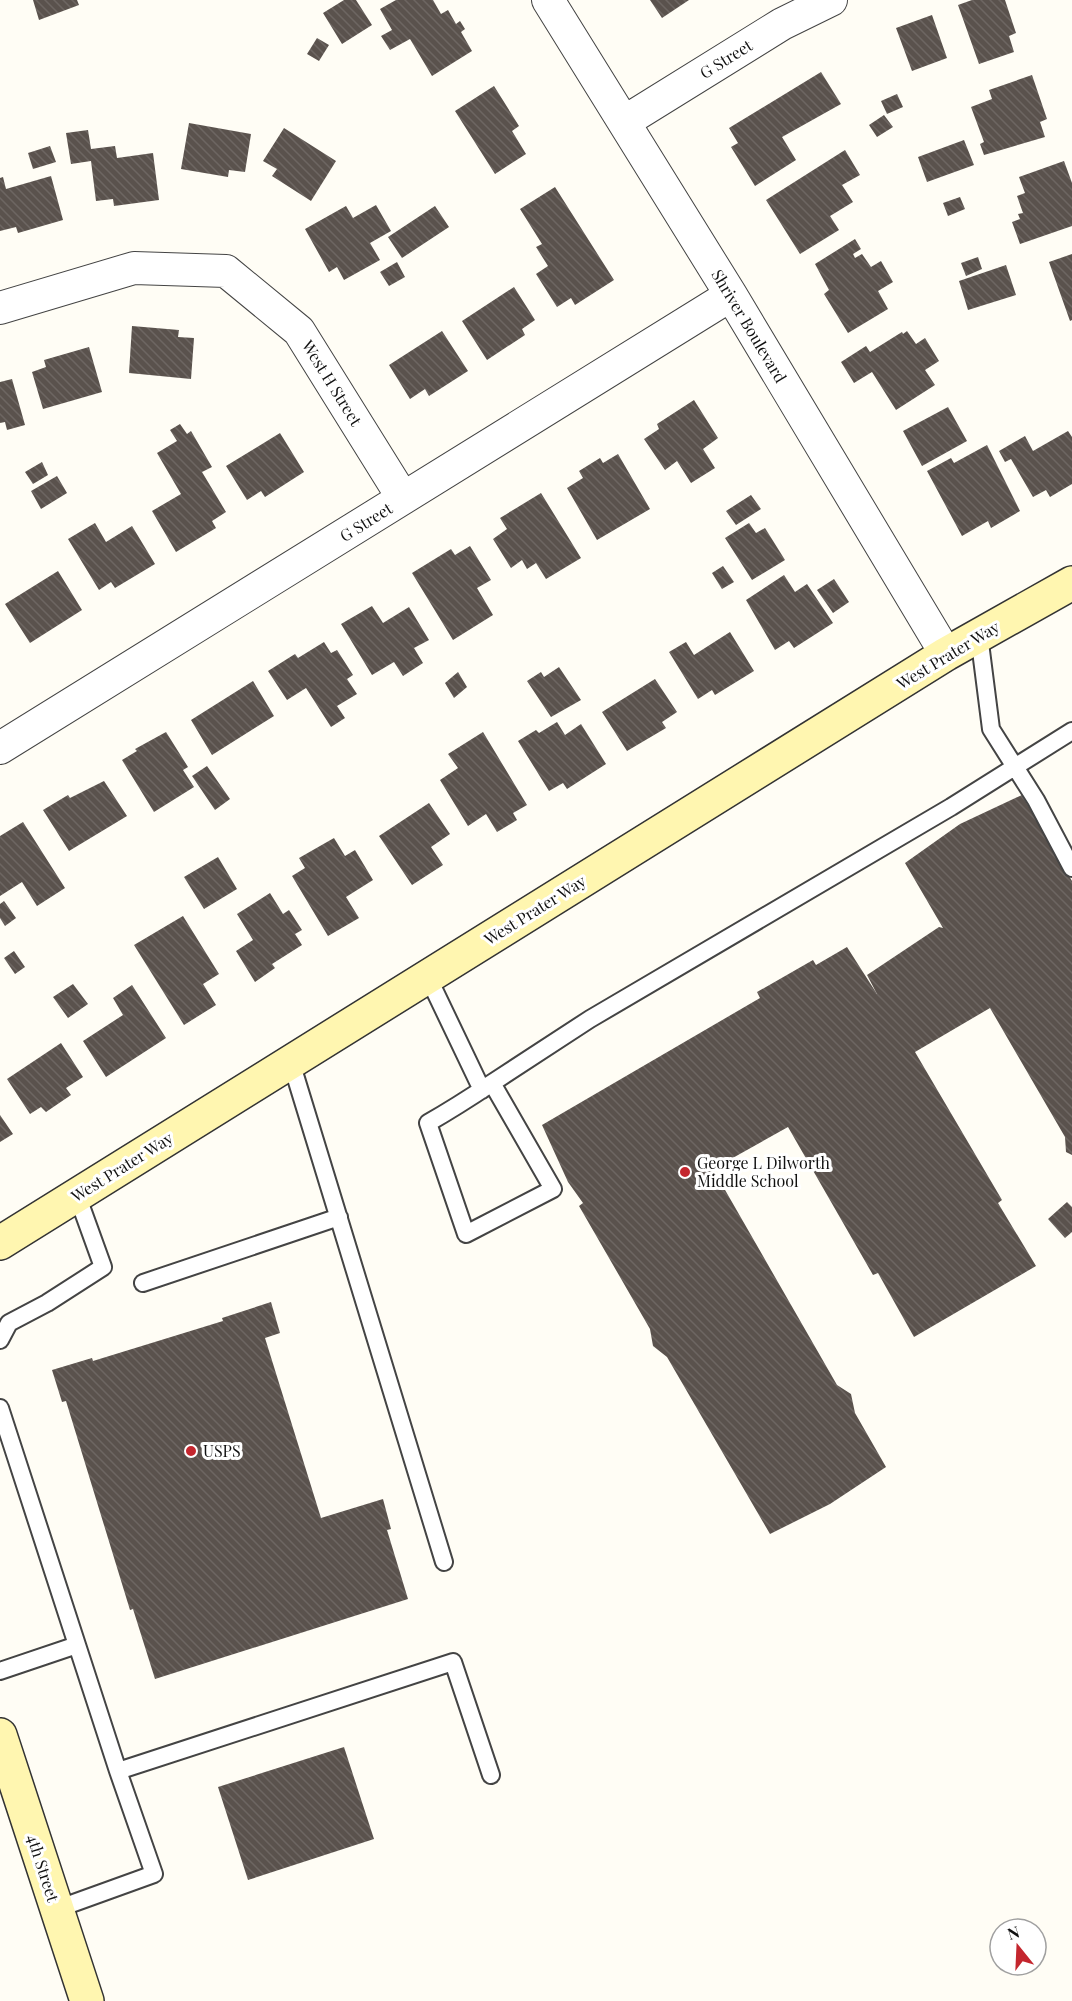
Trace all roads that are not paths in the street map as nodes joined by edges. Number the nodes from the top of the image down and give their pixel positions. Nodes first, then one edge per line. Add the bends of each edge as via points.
1 (548, 0) edge
2 (831, 0) edge
3 (624, 122) junction
4 (731, 295) junction
5 (0, 308) edge
6 (403, 498) junction
7 (1072, 583) edge
8 (979, 635) junction
9 (946, 654) junction
10 (1072, 730) edge
11 (0, 748) edge
12 (1016, 766) junction
13 (1072, 868) edge
14 (428, 977) junction
15 (291, 1062) junction
16 (487, 1087) junction
17 (77, 1196) junction
18 (339, 1217) junction
19 (0, 1243) edge
20 (143, 1283) dead end
21 (0, 1340) edge
22 (0, 1408) edge
23 (444, 1562) dead end
24 (77, 1645) junction
25 (0, 1671) edge
26 (0, 1736) edge
27 (118, 1771) junction
28 (491, 1774) dead end
29 (57, 1909) junction
30 (87, 2001) edge

1 - 3 street, Shriver Boulevard
2 - 3 street, G Street via 782,24
3 - 4 street, Shriver Boulevard
4 - 6 street, G Street
4 - 9 street, Shriver Boulevard
5 - 6 street, West H Street via 134,268 226,271 299,331
6 - 11 street, G Street
7 - 8 main road, West Prater Way
8 - 9 main road, West Prater Way
8 - 12 lane via 991,729
9 - 14 main road, West Prater Way
10 - 12 lane
12 - 13 lane
12 - 16 lane via 590,1019
14 - 15 main road, West Prater Way
14 - 16 lane
15 - 17 main road, West Prater Way
15 - 18 lane
16 - 16 lane via 428,1123 466,1234 553,1189
17 - 19 main road, West Prater Way
17 - 21 lane via 103,1267 9,1323
18 - 20 lane
18 - 23 lane
22 - 24 lane
24 - 25 lane
24 - 27 lane
26 - 29 main road, 4th Street
27 - 28 lane via 453,1662
27 - 29 lane via 154,1874
29 - 30 main road, 4th Street

